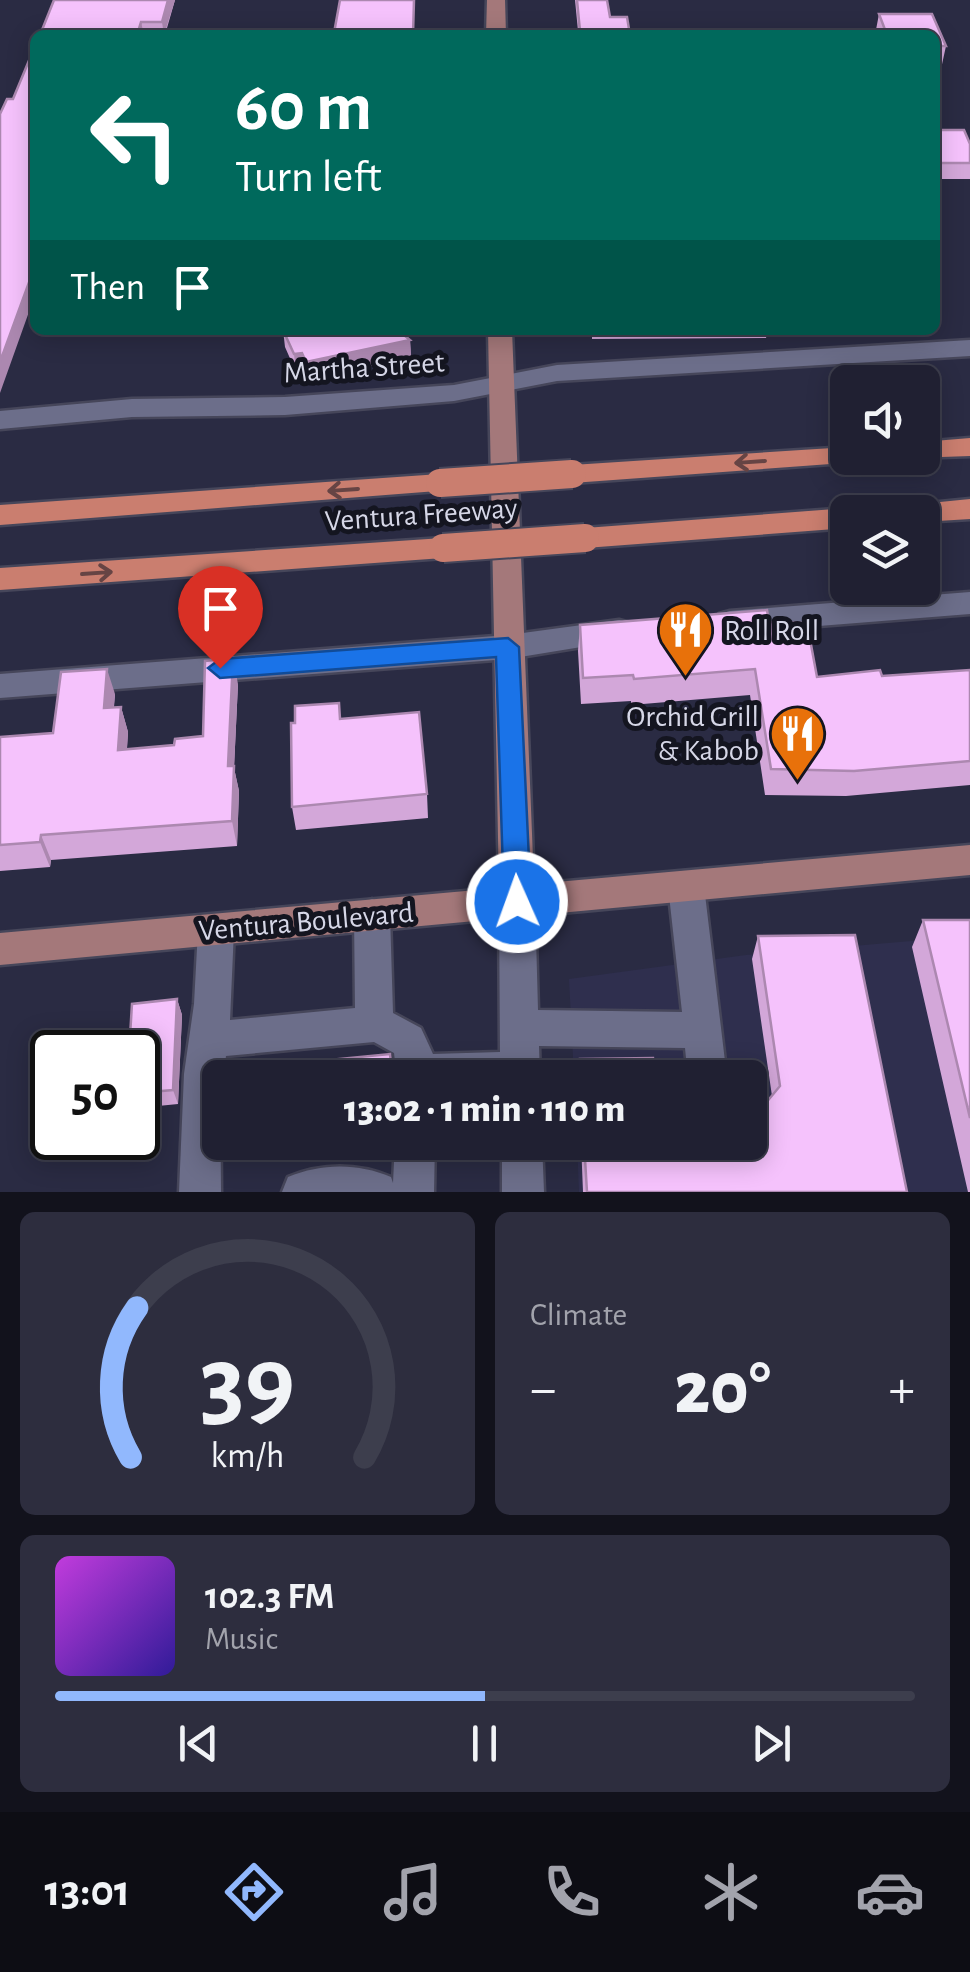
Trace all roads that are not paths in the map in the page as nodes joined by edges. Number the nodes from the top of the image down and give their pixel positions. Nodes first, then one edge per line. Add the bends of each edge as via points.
1 (496, 0) edge
2 (496, 30) edge
3 (500, 335) edge
4 (970, 348) edge
5 (501, 384) junction
6 (0, 420) edge
7 (970, 448) edge
8 (940, 450) edge
9 (830, 457) edge
10 (970, 509) edge
11 (940, 511) edge
12 (0, 515) edge
13 (830, 519) edge
14 (0, 580) edge
15 (970, 603) edge
16 (700, 625) edge
17 (644, 630) edge
18 (508, 647) junction
19 (0, 686) edge
20 (970, 860) edge
21 (686, 886) junction
22 (517, 902) junction
23 (372, 915) junction
24 (216, 930) junction
25 (0, 950) edge
26 (374, 1024) junction
27 (520, 1028) junction
28 (702, 1030) junction
29 (209, 1040) junction
30 (415, 1060) edge
31 (520, 1060) edge
32 (706, 1060) edge
33 (414, 1160) edge
34 (522, 1160) edge
35 (200, 1192) edge
36 (303, 1192) edge
37 (376, 1192) edge
38 (413, 1192) edge
39 (523, 1192) edge

1 - 2 main road
3 - 5 main road
4 - 5 street, Martha Street via 557,373
5 - 6 street, Martha Street via 454,394
5 - 18 main road
7 - 8 highway
9 -> 12 highway, Ventura Freeway, bridge
10 - 11 highway
14 -> 13 highway, Ventura Freeway, bridge
15 - 16 street
17 - 18 street
18 - 19 street
18 - 22 main road
20 - 21 main road, Ventura Boulevard
21 - 22 main road, Ventura Boulevard
21 - 28 street
22 - 23 main road, Ventura Boulevard
22 - 27 street
23 - 24 main road, Ventura Boulevard
23 - 26 street
24 - 25 main road, Ventura Boulevard
24 - 29 street
26 - 29 street
26 - 30 street via 401,1031
27 - 28 street
27 - 31 street
28 - 32 street
29 - 35 street
33 - 38 street
34 - 39 street
36 - 37 street via 362,1186

